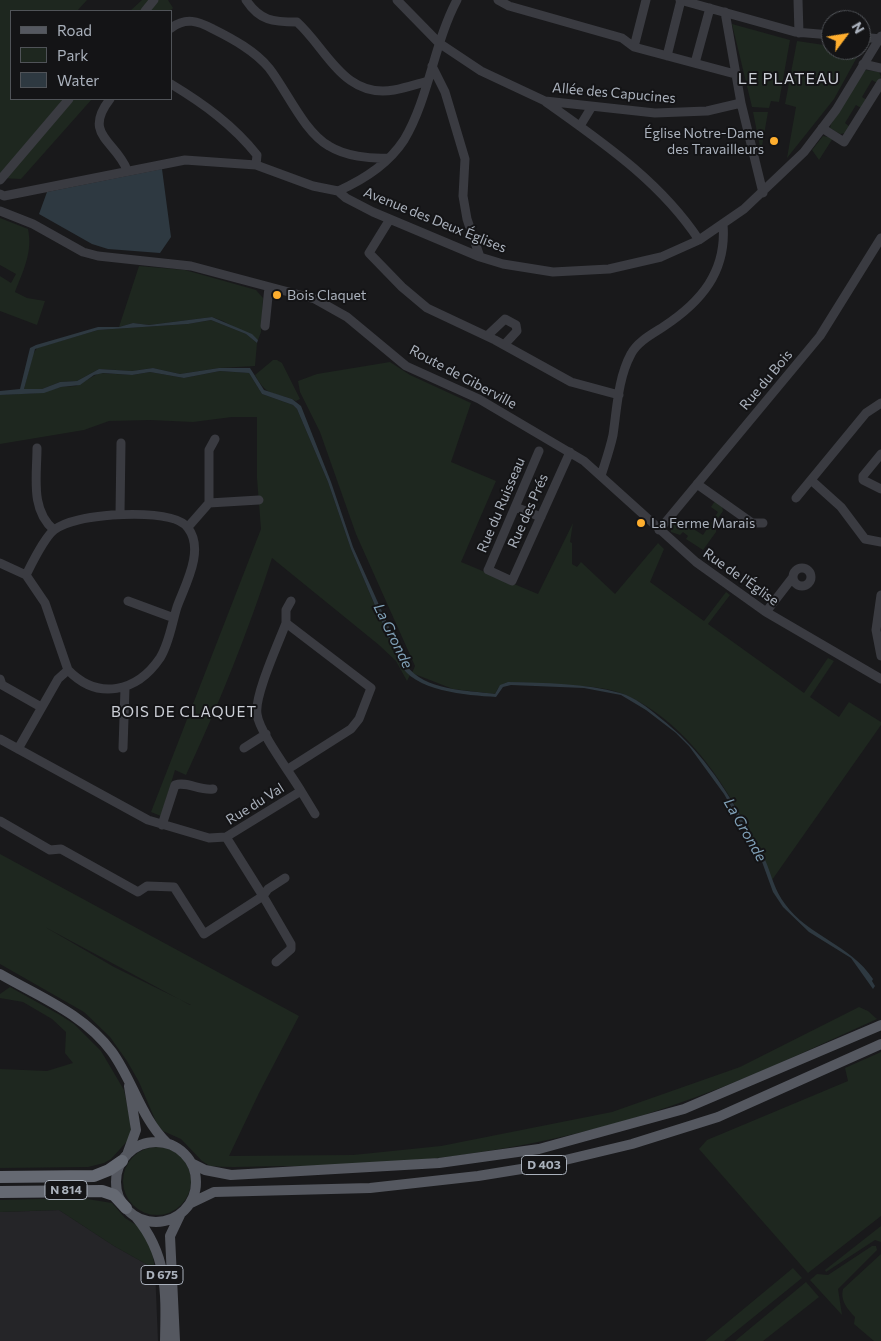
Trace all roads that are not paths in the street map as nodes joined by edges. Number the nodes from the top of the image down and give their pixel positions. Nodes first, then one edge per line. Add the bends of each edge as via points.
1 (154, 0) edge
2 (246, 0) edge
3 (397, 0) edge
4 (457, 0) edge
5 (498, 0) edge
6 (646, 0) edge
7 (680, 0) edge
8 (798, 0) edge
9 (710, 8) junction
10 (146, 10) edge
11 (725, 12) junction
12 (172, 27) edge
13 (799, 33) junction
14 (821, 34) edge
15 (880, 38) edge
16 (439, 43) junction
17 (634, 47) junction
18 (667, 56) junction
19 (695, 63) junction
20 (863, 64) junction
21 (432, 66) junction
22 (881, 68) edge
23 (735, 74) junction
24 (428, 81) junction
25 (881, 83) edge
26 (172, 85) edge
27 (69, 100) edge
28 (109, 100) edge
29 (545, 101) junction
30 (741, 103) junction
31 (591, 108) junction
32 (580, 126) junction
33 (822, 128) junction
34 (388, 158) junction
35 (256, 165) junction
36 (127, 170) junction
37 (0, 180) edge
38 (338, 191) junction
39 (763, 193) junction
40 (0, 194) edge
41 (0, 211) edge
42 (390, 219) junction
43 (723, 224) junction
44 (881, 238) edge
45 (698, 240) junction
46 (480, 257) junction
47 (269, 287) junction
48 (265, 326) dead end
49 (487, 336) junction
50 (504, 345) junction
51 (619, 395) junction
52 (881, 404) edge
53 (215, 439) dead end
54 (121, 443) dead end
55 (37, 448) dead end
56 (539, 451) dead end
57 (570, 452) junction
58 (881, 454) edge
59 (601, 476) junction
60 (811, 480) junction
61 (697, 484) junction
62 (881, 489) edge
63 (796, 498) dead end
64 (259, 500) dead end
65 (209, 503) junction
66 (515, 507) junction
67 (120, 514) junction
68 (541, 518) junction
69 (763, 523) dead end
70 (188, 527) junction
71 (54, 530) junction
72 (659, 530) junction
73 (881, 542) edge
74 (0, 563) edge
75 (26, 575) junction
76 (793, 577) dead end
77 (512, 580) joint
78 (881, 594) edge
79 (128, 601) dead end
80 (291, 601) dead end
81 (766, 612) junction
82 (174, 618) junction
83 (286, 623) junction
84 (881, 656) edge
85 (68, 670) junction
86 (0, 679) edge
87 (881, 679) edge
88 (125, 688) junction
89 (41, 707) junction
90 (266, 734) junction
91 (0, 739) edge
92 (122, 748) dead end
93 (244, 748) dead end
94 (18, 749) junction
95 (288, 769) junction
96 (213, 789) dead end
97 (301, 791) junction
98 (316, 814) dead end
99 (0, 821) edge
100 (162, 825) junction
101 (226, 837) junction
102 (285, 878) dead end
103 (263, 896) junction
104 (276, 962) dead end
105 (0, 974) edge
106 (881, 1025) edge
107 (881, 1044) edge
108 (127, 1077) junction
109 (167, 1143) junction
110 (125, 1157) junction
111 (193, 1164) junction
112 (0, 1177) edge
113 (0, 1192) edge
114 (190, 1203) junction
115 (131, 1212) junction
116 (180, 1214) junction
117 (165, 1341) edge
118 (175, 1341) edge

1 - 10 street
2 - 24 street via 255,12 272,21 297,22 349,81 365,88 392,91
3 - 16 street, Allée des Capucines
4 - 16 street
5 - 17 street via 509,6 622,38
6 - 17 street
7 - 9 street
7 - 18 street
8 - 13 street
9 - 11 street
9 - 19 street
11 - 13 street
11 - 23 street
12 - 34 street via 192,20 226,35 250,50 268,67 317,137 330,147 375,159
13 - 14 street
15 - 20 street, Avenue des Deux Églises
16 - 21 street
16 - 29 street, Allée des Capucines via 481,71
17 - 18 street
18 - 19 street
19 - 23 street
20 - 22 street
20 - 33 street, Avenue des Deux Églises
21 - 24 street
21 - 46 street via 445,92 465,159 463,196
23 - 30 street
24 - 34 street via 404,140
25 - 33 street via 844,142
26 - 35 street via 228,124 257,155
27 - 37 street
28 - 36 street via 101,110 98,128 110,147 122,157
29 - 31 street, Allée des Capucines
29 - 32 street
30 - 31 street, Allée des Capucines via 707,112 655,113
30 - 39 street
31 - 32 street
32 - 45 street via 624,158 665,196
33 - 39 street, Avenue des Deux Églises via 804,152
34 - 38 street via 361,181
35 - 36 street, Avenue des Deux Églises via 185,160
35 - 38 street, Avenue des Deux Églises via 313,186
36 - 40 street, Avenue des Deux Églises via 4,196
38 - 42 street, Avenue des Deux Églises
39 - 43 street, Avenue des Deux Églises
41 - 47 street, Route de Giberville via 98,256 191,266
42 - 46 street, Avenue des Deux Églises
42 - 49 street via 369,253 427,308
43 - 45 street, Avenue des Deux Églises
43 - 51 street via 721,259 707,287 688,308 632,351 623,369
44 - 61 street, Rue du Bois via 820,336
45 - 46 street, Avenue des Deux Églises via 661,257 609,269 553,272
47 - 48 street
47 - 57 street, Route de Giberville via 315,299 347,317 406,366 479,399
49 - 50 street
49 - 50 street via 505,319 509,320 516,325 517,331
50 - 51 street via 572,382
51 - 59 street
52 - 60 street via 866,413
53 - 65 street via 209,450
54 - 67 street
55 - 71 street via 37,503 46,524
56 - 66 street, Rue du Ruisseau
57 - 59 street, Route de Giberville
57 - 68 street, Rue des Prés
58 - 62 street via 863,480
59 - 72 street, Rue de l'Église
60 - 63 street
60 - 73 street via 841,507 865,539
61 - 69 street via 752,523
61 - 72 street, Rue du Bois
64 - 65 street
65 - 70 street
66 - 68 street
66 - 77 street, Rue du Ruisseau via 488,570
67 - 70 street via 173,517
67 - 71 street via 86,517
68 - 77 street, Rue des Prés
70 - 82 street via 194,539 194,559
71 - 75 street
72 - 81 street, Rue de l'Église via 691,558
74 - 75 street
75 - 85 street via 45,603
76 - 81 street
78 - 84 street via 876,630
79 - 82 street
80 - 83 street, Rue du Val via 286,610
81 - 87 street, Rue de l'Église
82 - 88 street via 162,656 146,675
83 - 90 street, Rue du Val via 259,697 256,714
83 - 95 street via 371,688 359,719 350,729
85 - 88 street via 80,683 107,689
85 - 89 street via 58,679
86 - 89 street via 2,685
88 - 92 street
89 - 94 street
90 - 93 street
90 - 95 street, Rue du Val
91 - 94 street, Rue du Val
94 - 100 street, Rue du Val
95 - 97 street, Rue du Val
96 - 100 street via 180,783 175,785
97 - 98 street
97 - 101 street, Rue du Val
99 - 103 street via 50,850 61,849 138,892 147,886 174,887 204,934
100 - 101 street, Rue du Val via 210,838
101 - 103 street
102 - 103 street
103 - 104 street via 291,944 287,954
105 - 108 main road via 75,1017 111,1051
106 - 111 main road, D 403 via 684,1108 539,1149 438,1163 249,1174 216,1173
107 - 114 main road, D 403 via 718,1116 632,1144 540,1166 370,1188 214,1192
108 - 109 main road via 148,1120
108 - 110 main road via 136,1122 134,1140
109 - 110 main road via 142,1144
109 - 111 main road via 182,1151
110 - 112 highway, N 814 via 109,1170 94,1176
110 - 115 main road via 117,1172 116,1184 119,1195
111 - 114 main road via 197,1181
113 - 115 highway, N 814 via 102,1191 114,1195
114 - 116 main road
115 - 116 main road via 159,1222
115 - 117 main road, D 675 via 148,1231 158,1252 163,1279
116 - 118 main road, D 675 via 170,1236

